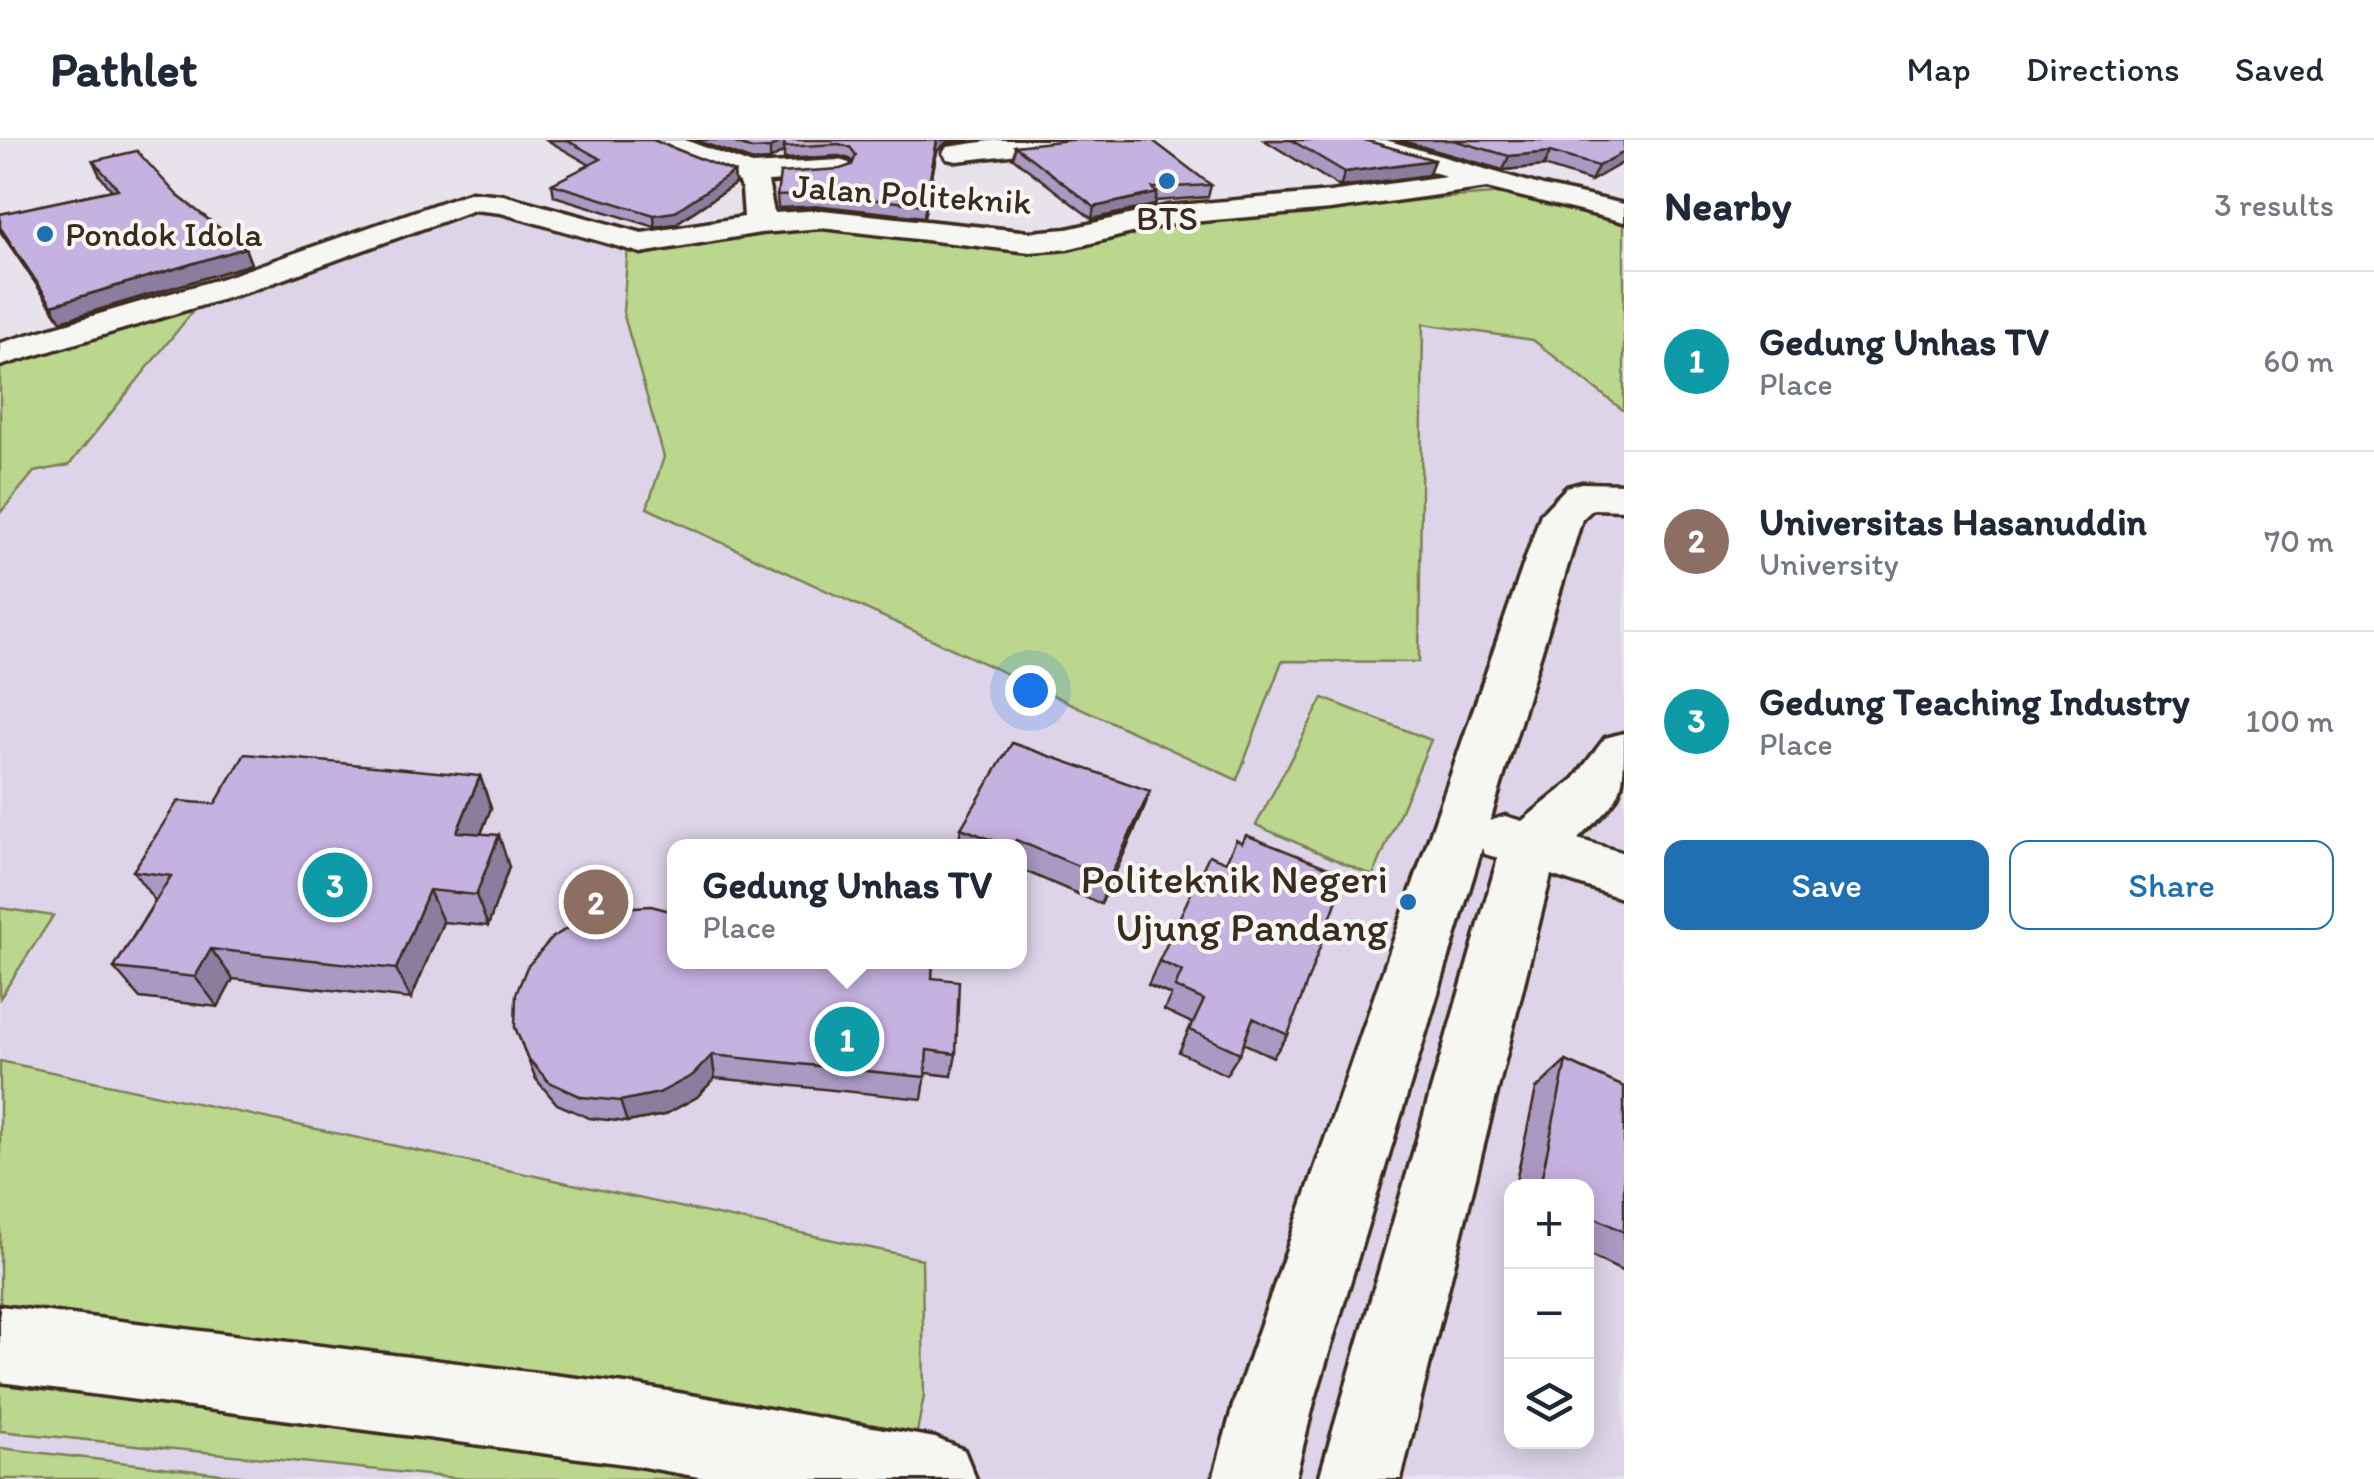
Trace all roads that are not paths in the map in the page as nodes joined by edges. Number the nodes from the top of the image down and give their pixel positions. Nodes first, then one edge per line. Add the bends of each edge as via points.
1 (658, 140) edge
2 (1069, 140) edge
3 (1356, 140) edge
4 (957, 153) dead end
5 (839, 169) edge
6 (748, 174) junction
7 (1487, 179) junction
8 (1624, 190) edge
9 (1536, 194) junction
10 (1624, 212) edge
11 (760, 224) junction
12 (0, 355) edge
13 (1603, 497) edge
14 (1624, 527) edge
15 (1624, 752) edge
16 (1460, 818) junction
17 (1529, 848) junction
18 (1624, 876) edge
19 (0, 1344) edge
20 (778, 1465) edge
21 (935, 1479) edge
22 (1254, 1479) edge
23 (1360, 1479) edge

1 - 6 street
2 - 4 street
3 - 7 street
5 - 6 street
6 - 11 street via 757,188
7 - 9 street
7 - 11 street, Jalan Politeknik via 1168,215 1030,242 822,219
8 - 9 street
9 - 10 street
11 - 12 street, Jalan Politeknik via 641,243 471,201 238,284
13 - 14 street
13 - 16 street via 1562,514
15 - 17 street via 1593,794
16 - 17 street
16 - 22 street
17 - 18 street
17 - 23 street
19 - 20 street via 633,1425
20 - 21 street

